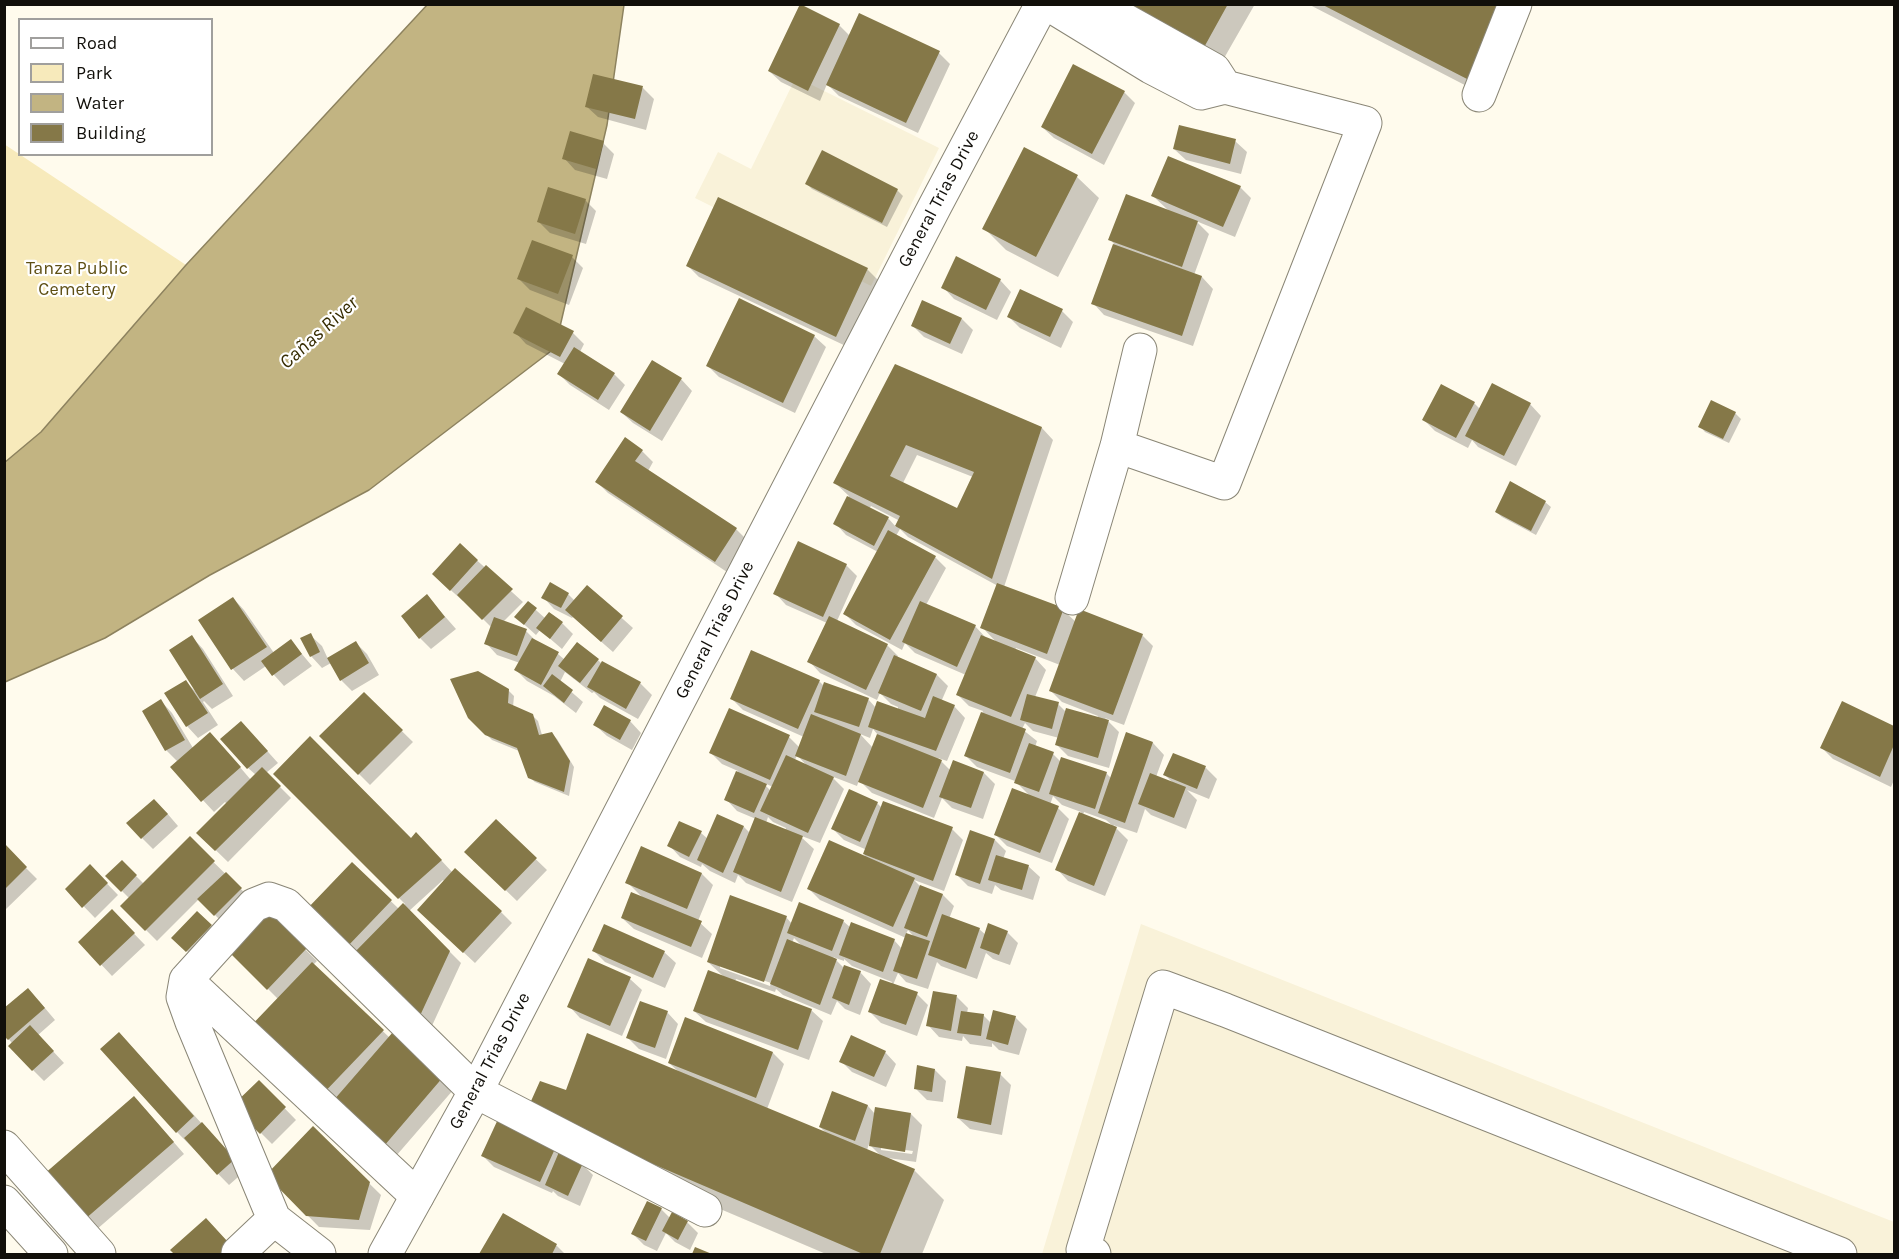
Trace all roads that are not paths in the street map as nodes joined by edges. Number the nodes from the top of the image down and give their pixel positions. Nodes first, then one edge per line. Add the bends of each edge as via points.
1 (1042, 4) edge
2 (1048, 4) edge
3 (1096, 4) edge
4 (1515, 4) edge
5 (1225, 87) junction
6 (1479, 95) dead end
7 (1140, 350) dead end
8 (1117, 446) junction
9 (1072, 598) dead end
10 (186, 980) junction
11 (475, 1090) junction
12 (4, 1146) edge
13 (417, 1196) junction
14 (4, 1202) edge
15 (705, 1210) dead end
16 (274, 1219) junction
17 (238, 1253) edge
18 (51, 1254) edge
19 (99, 1254) edge
20 (319, 1254) edge
21 (385, 1254) edge
22 (1094, 1254) edge
23 (1840, 1254) edge

1 - 11 main road, General Trias Drive
2 - 5 main road via 1201,93
3 - 5 main road via 1214,70
4 - 6 main road
5 - 8 main road via 1365,123 1224,483
7 - 8 main road
8 - 9 main road
10 - 11 main road via 254,905 269,899 277,901 286,905
10 - 13 main road
10 - 16 main road via 183,997 192,1022
11 - 13 main road, General Trias Drive
11 - 15 main road
12 - 19 main road
13 - 21 main road, General Trias Drive
14 - 18 main road
16 - 17 main road
16 - 20 main road
22 - 23 main road via 1083,1250 1163,987

